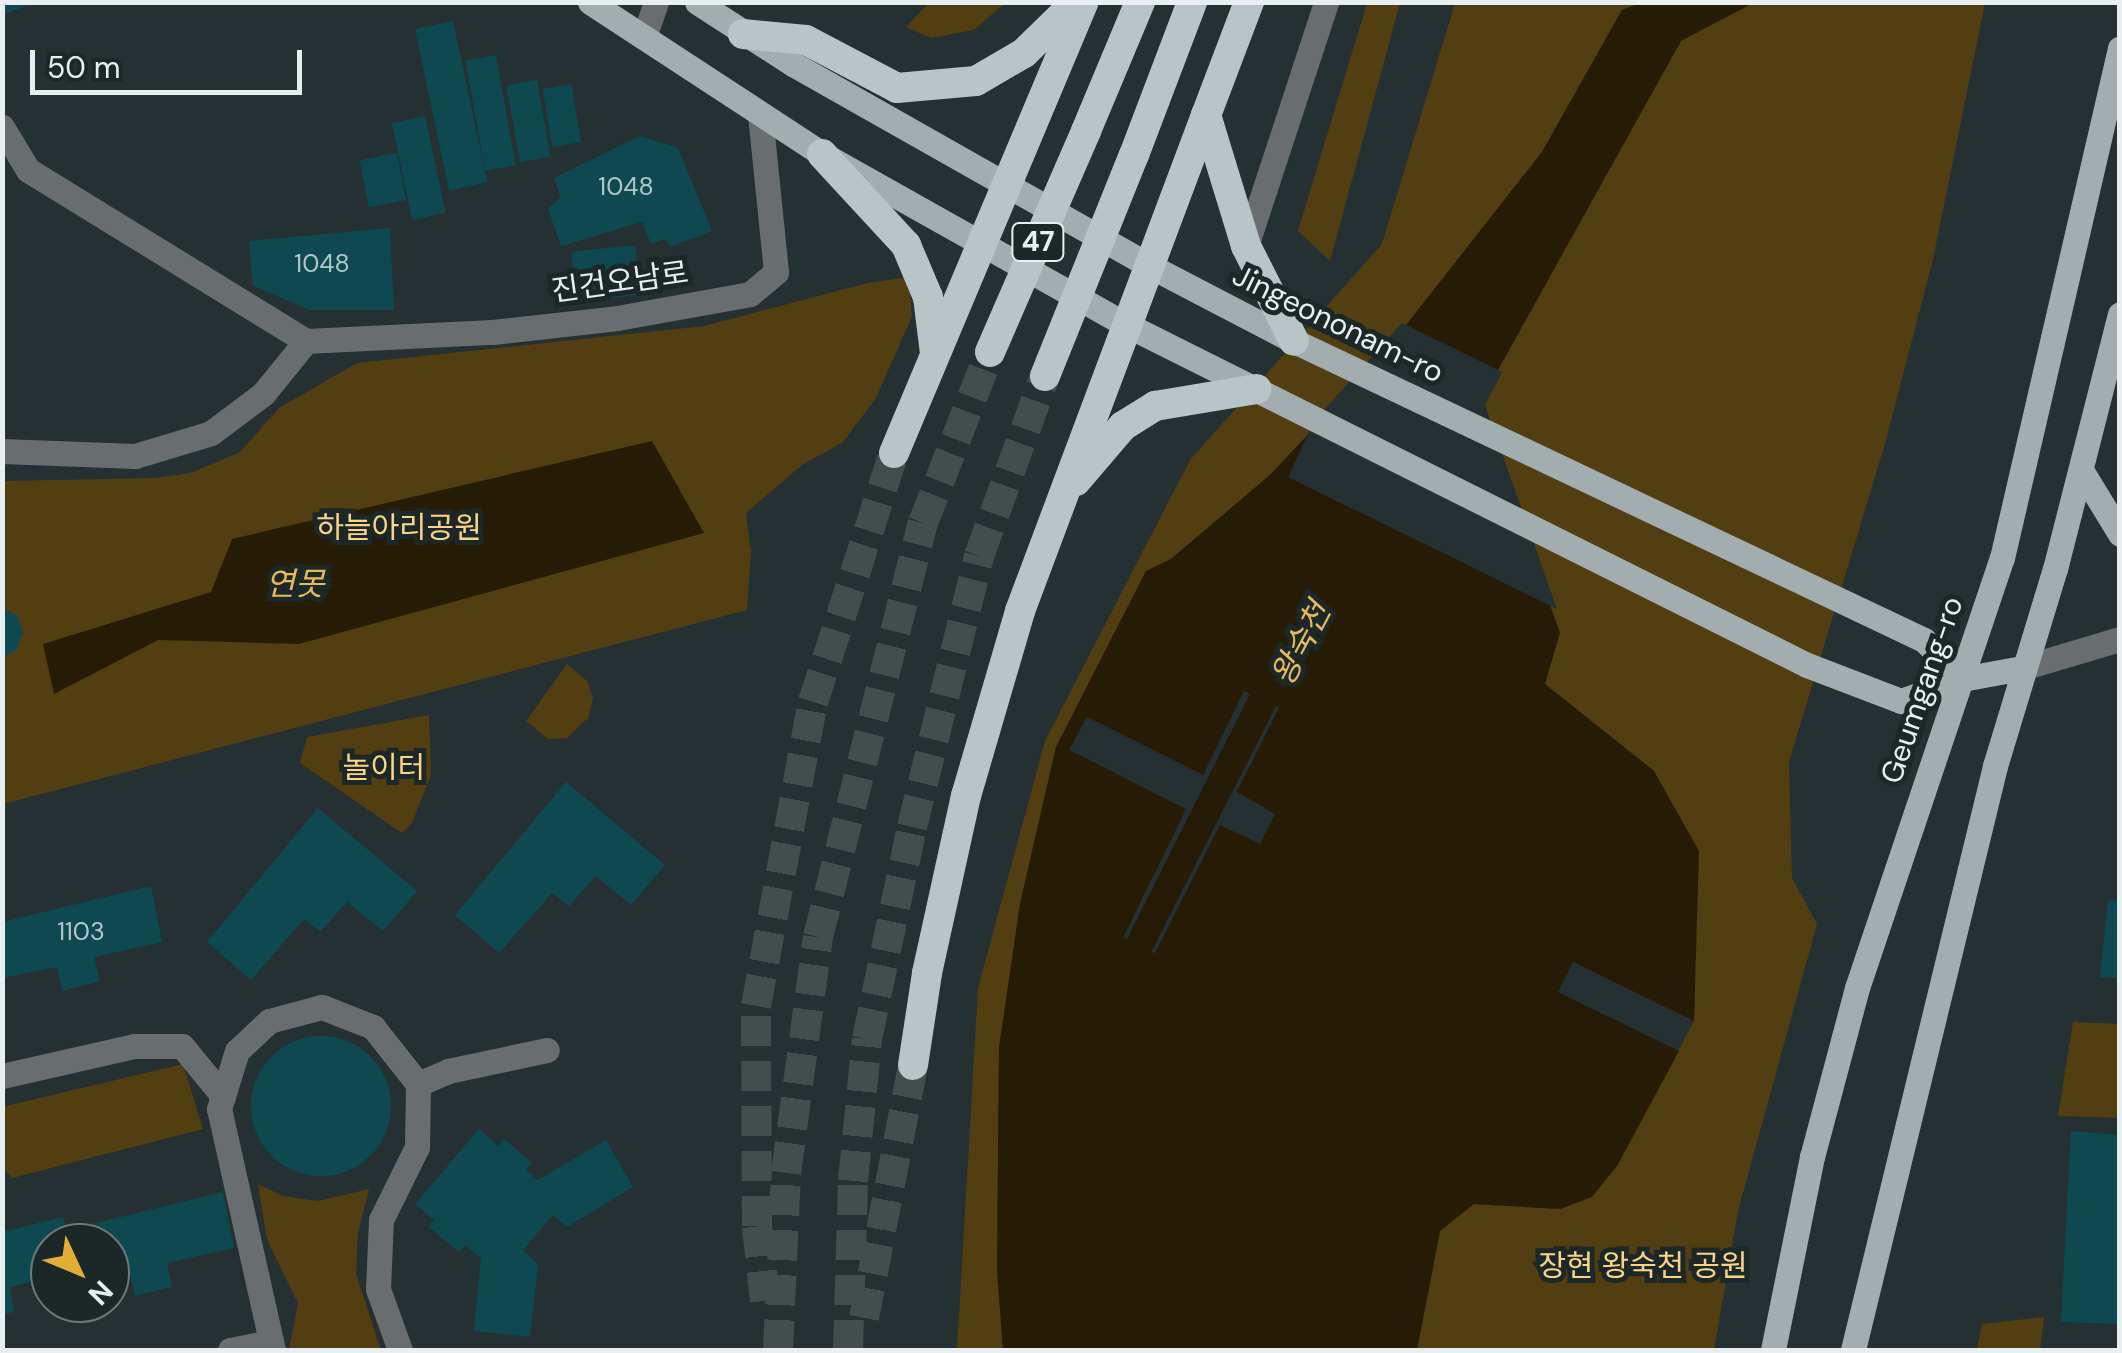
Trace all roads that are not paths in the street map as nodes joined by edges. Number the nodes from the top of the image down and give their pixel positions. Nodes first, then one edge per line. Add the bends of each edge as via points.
1 (590, 2) edge
2 (656, 2) edge
3 (696, 2) edge
4 (1076, 2) edge
5 (1084, 2) edge
6 (1140, 2) edge
7 (1192, 2) edge
8 (1249, 2) edge
9 (1326, 2) edge
10 (744, 34) junction
11 (644, 37) junction
12 (2120, 48) edge
13 (760, 114) junction
14 (1206, 115) junction
15 (2, 128) edge
16 (822, 154) junction
17 (1004, 185) junction
18 (983, 243) junction
19 (1246, 246) junction
20 (1146, 264) junction
21 (2120, 314) edge
22 (1126, 324) junction
23 (306, 341) junction
24 (1294, 341) junction
25 (990, 352) tunnel mouth
26 (935, 353) junction
27 (1044, 376) tunnel mouth
28 (1257, 390) junction
29 (2, 451) edge
30 (894, 453) tunnel mouth
31 (2081, 470) junction
32 (1058, 502) junction
33 (2120, 534) edge
34 (2120, 639) edge
35 (2022, 668) junction
36 (1962, 679) junction
37 (547, 1050) dead end
38 (912, 1065) tunnel mouth
39 (2, 1076) edge
40 (418, 1084) junction
41 (223, 1096) junction
42 (272, 1346) edge
43 (230, 1350) edge
44 (400, 1350) edge
45 (1773, 1350) edge
46 (1854, 1350) edge

1 - 11 main road
2 - 11 street
3 - 10 main road, Jingeononam-ro
4 - 10 highway via 1005,66 976,81 897,88 806,40
5 - 17 highway
6 - 25 highway, 47, bridge
7 - 27 highway, 47, bridge
8 - 14 highway
9 - 19 street
10 - 17 main road, Jingeononam-ro
11 - 13 main road
12 - 36 main road, Geumgang-ro via 2002,558
13 - 16 main road
13 - 23 street, 진건오남로 via 776,272 750,294 493,332
14 - 19 highway
14 - 20 highway
15 - 23 street via 28,170
16 - 18 main road
16 - 26 highway via 906,245 928,298
17 - 18 highway
17 - 20 main road, Jingeononam-ro
18 - 22 main road
18 - 26 highway
19 - 24 highway
20 - 22 highway
20 - 24 main road, Jingeononam-ro
21 - 31 main road
22 - 28 main road
22 - 32 highway
23 - 29 street via 262,394 212,433 136,456
24 - 36 main road, Jingeononam-ro via 1924,640
26 - 30 highway
28 - 32 highway via 1155,406 1123,426
28 - 36 main road via 1807,666 1901,701
31 - 33 main road
31 - 35 main road
32 - 38 highway via 966,796
34 - 35 street
35 - 36 main road
35 - 46 main road
36 - 45 main road, Geumgang-ro via 1857,988 1812,1157
37 - 40 street
39 - 41 street via 134,1046 182,1046
40 - 41 street via 373,1027 322,1007 270,1021 237,1051
40 - 44 street via 416,1147 381,1220 378,1289
41 - 42 street via 219,1109
42 - 43 street

